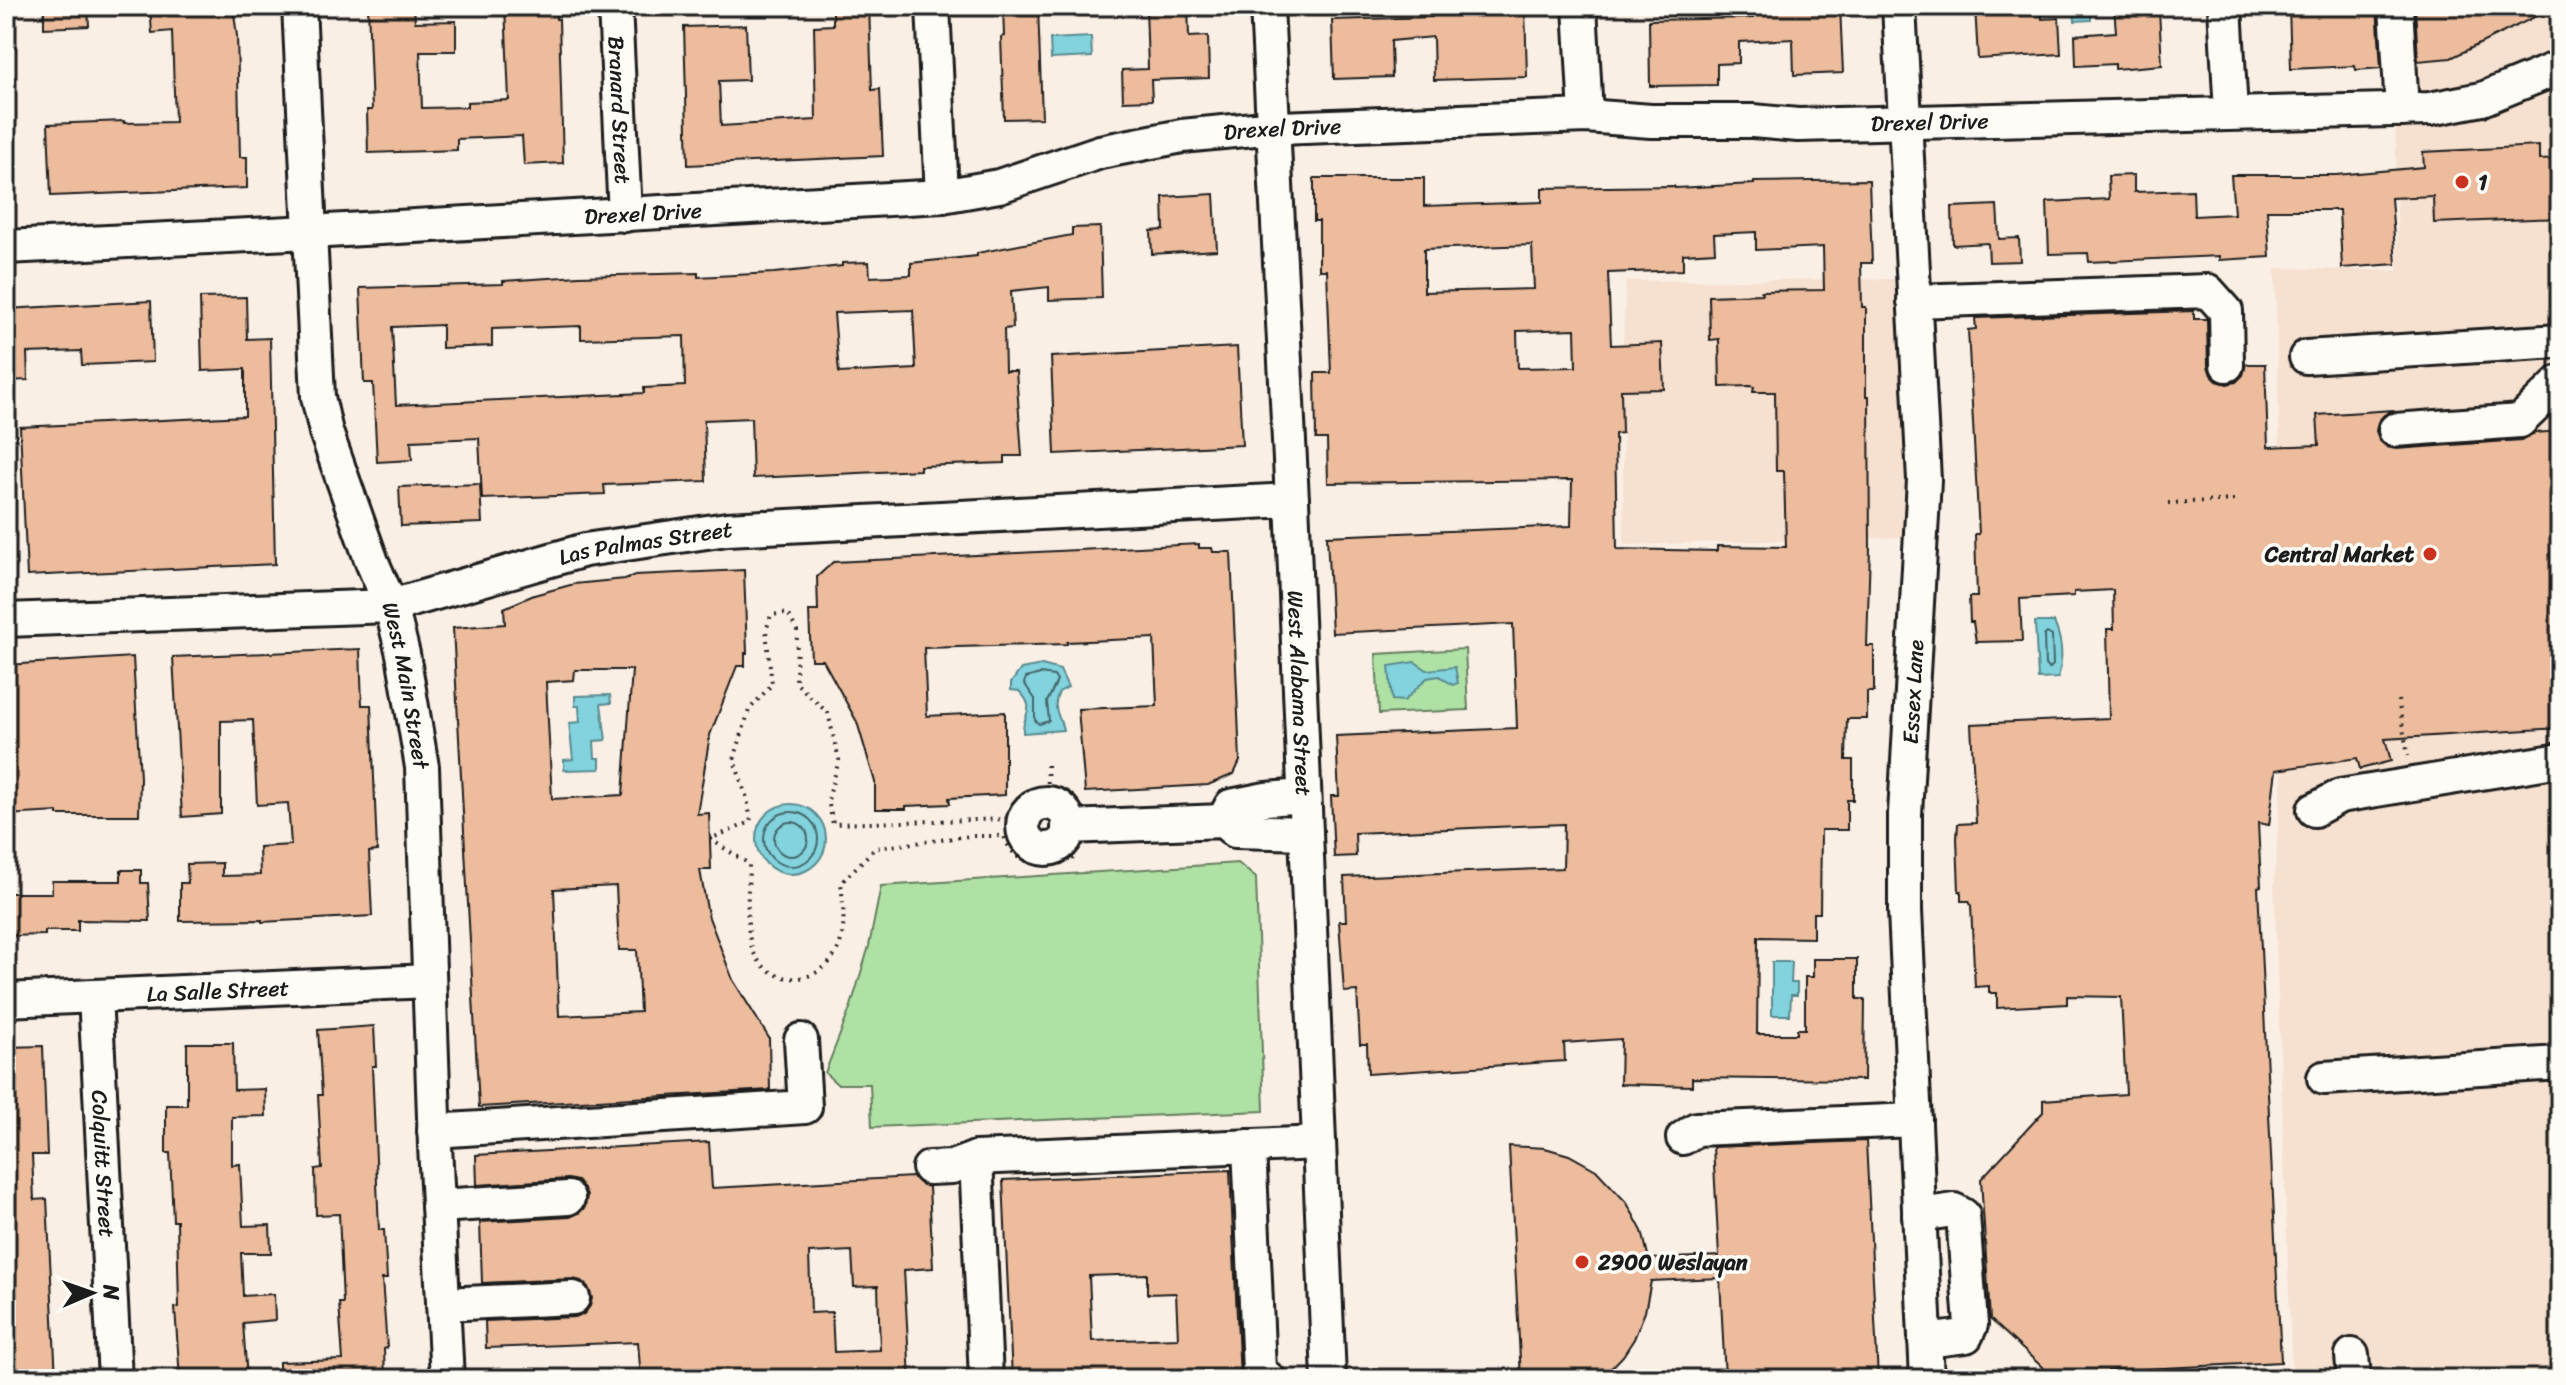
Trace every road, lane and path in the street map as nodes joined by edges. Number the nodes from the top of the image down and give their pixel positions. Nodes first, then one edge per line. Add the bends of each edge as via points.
1 (299, 6) edge
2 (615, 6) edge
3 (933, 6) edge
4 (1267, 6) edge
5 (1580, 6) edge
6 (1899, 6) edge
7 (2225, 6) edge
8 (2396, 6) edge
9 (2560, 67) edge
10 (2402, 110) junction
11 (2231, 113) junction
12 (1586, 116) junction
13 (1905, 122) junction
14 (1273, 128) junction
15 (942, 196) junction
16 (625, 215) junction
17 (310, 232) junction
18 (6, 247) edge
19 (1914, 301) junction
20 (2560, 341) edge
21 (2306, 357) dead end
22 (2227, 365) dead end
23 (2560, 382) edge
24 (2395, 430) dead end
25 (1292, 500) junction
26 (2236, 500) dead end
27 (2168, 503) dead end
28 (391, 606) junction
29 (6, 620) edge
30 (2398, 700) dead end
31 (2560, 760) edge
32 (1047, 765) dead end
33 (2410, 765) dead end
34 (1048, 789) junction
35 (1304, 796) junction
36 (2314, 810) dead end
37 (1223, 821) junction
38 (1080, 827) junction
39 (1306, 833) junction
40 (429, 981) junction
41 (95, 996) junction
42 (6, 1000) edge
43 (801, 1040) dead end
44 (2560, 1063) edge
45 (2324, 1078) dead end
46 (1915, 1120) junction
47 (434, 1131) junction
48 (1683, 1138) dead end
49 (1319, 1143) junction
50 (1249, 1146) junction
51 (976, 1158) junction
52 (928, 1159) dead end
53 (568, 1198) dead end
54 (438, 1206) junction
55 (1919, 1215) junction
56 (573, 1298) dead end
57 (443, 1304) junction
58 (1925, 1341) junction
59 (115, 1379) edge
60 (447, 1379) edge
61 (986, 1379) edge
62 (1269, 1379) edge
63 (1329, 1379) edge
64 (1927, 1379) edge

1 - 17 street, West Main Street
2 - 16 street, Branard Street
3 - 15 street
4 - 14 street, West Alabama Street
5 - 12 street
6 - 13 street, Essex Lane
7 - 11 street
8 - 10 street
9 - 10 street, Drexel Drive via 2482,99
10 - 11 street, Drexel Drive
11 - 13 street, Drexel Drive
12 - 13 street, Drexel Drive via 1798,125
12 - 14 street, Drexel Drive
13 - 19 street, Essex Lane
14 - 15 street, Drexel Drive via 1182,136 1100,152 999,186
14 - 25 street, West Alabama Street
15 - 16 street, Drexel Drive
16 - 17 street, Drexel Drive
17 - 18 street, Drexel Drive
17 - 28 street, West Main Street via 318,397
19 - 22 street via 2208,291 2226,311
19 - 46 street, Essex Lane via 1924,506 1905,814
20 - 21 street
23 - 24 street via 2520,421
25 - 28 street, Las Palmas Street via 727,529 585,550
25 - 35 street, West Alabama Street
26 - 27 path
28 - 29 street, Las Palmas Street
28 - 40 street, West Main Street via 422,767
30 - 33 path
31 - 36 street via 2340,796
32 - 34 path
34 - 38 path
34 - 38 path via 1033,790 1012,803 1006,819 833,824 828,800 839,760 828,713 796,683 797,631 788,613 771,615 766,631 772,684 749,710 734,760 751,822 710,839 749,864 748,919 755,955 767,969 799,979 822,970 838,950 841,883 875,848 1004,836 1016,856 1037,864 1059,863
35 - 37 street via 1231,806
35 - 39 street, West Alabama Street
37 - 38 street
37 - 39 street via 1235,831
39 - 49 street, West Alabama Street
40 - 41 street, La Salle Street
40 - 47 street, West Main Street
41 - 42 street, La Salle Street
41 - 59 street, Colquitt Street
43 - 47 street via 805,1107
44 - 45 street
46 - 48 street via 1696,1129
46 - 55 street, Essex Lane
47 - 54 street, West Main Street
49 - 50 street
49 - 63 street, West Alabama Street
50 - 51 street via 1048,1166
50 - 62 street via 1259,1371
51 - 52 street via 950,1150
51 - 61 street
53 - 54 street
54 - 57 street, West Main Street
55 - 58 street, Essex Lane
55 - 58 street via 1954,1210 1963,1215 1971,1325 1966,1336
56 - 57 street
57 - 60 street, West Main Street
58 - 64 street, Essex Lane

